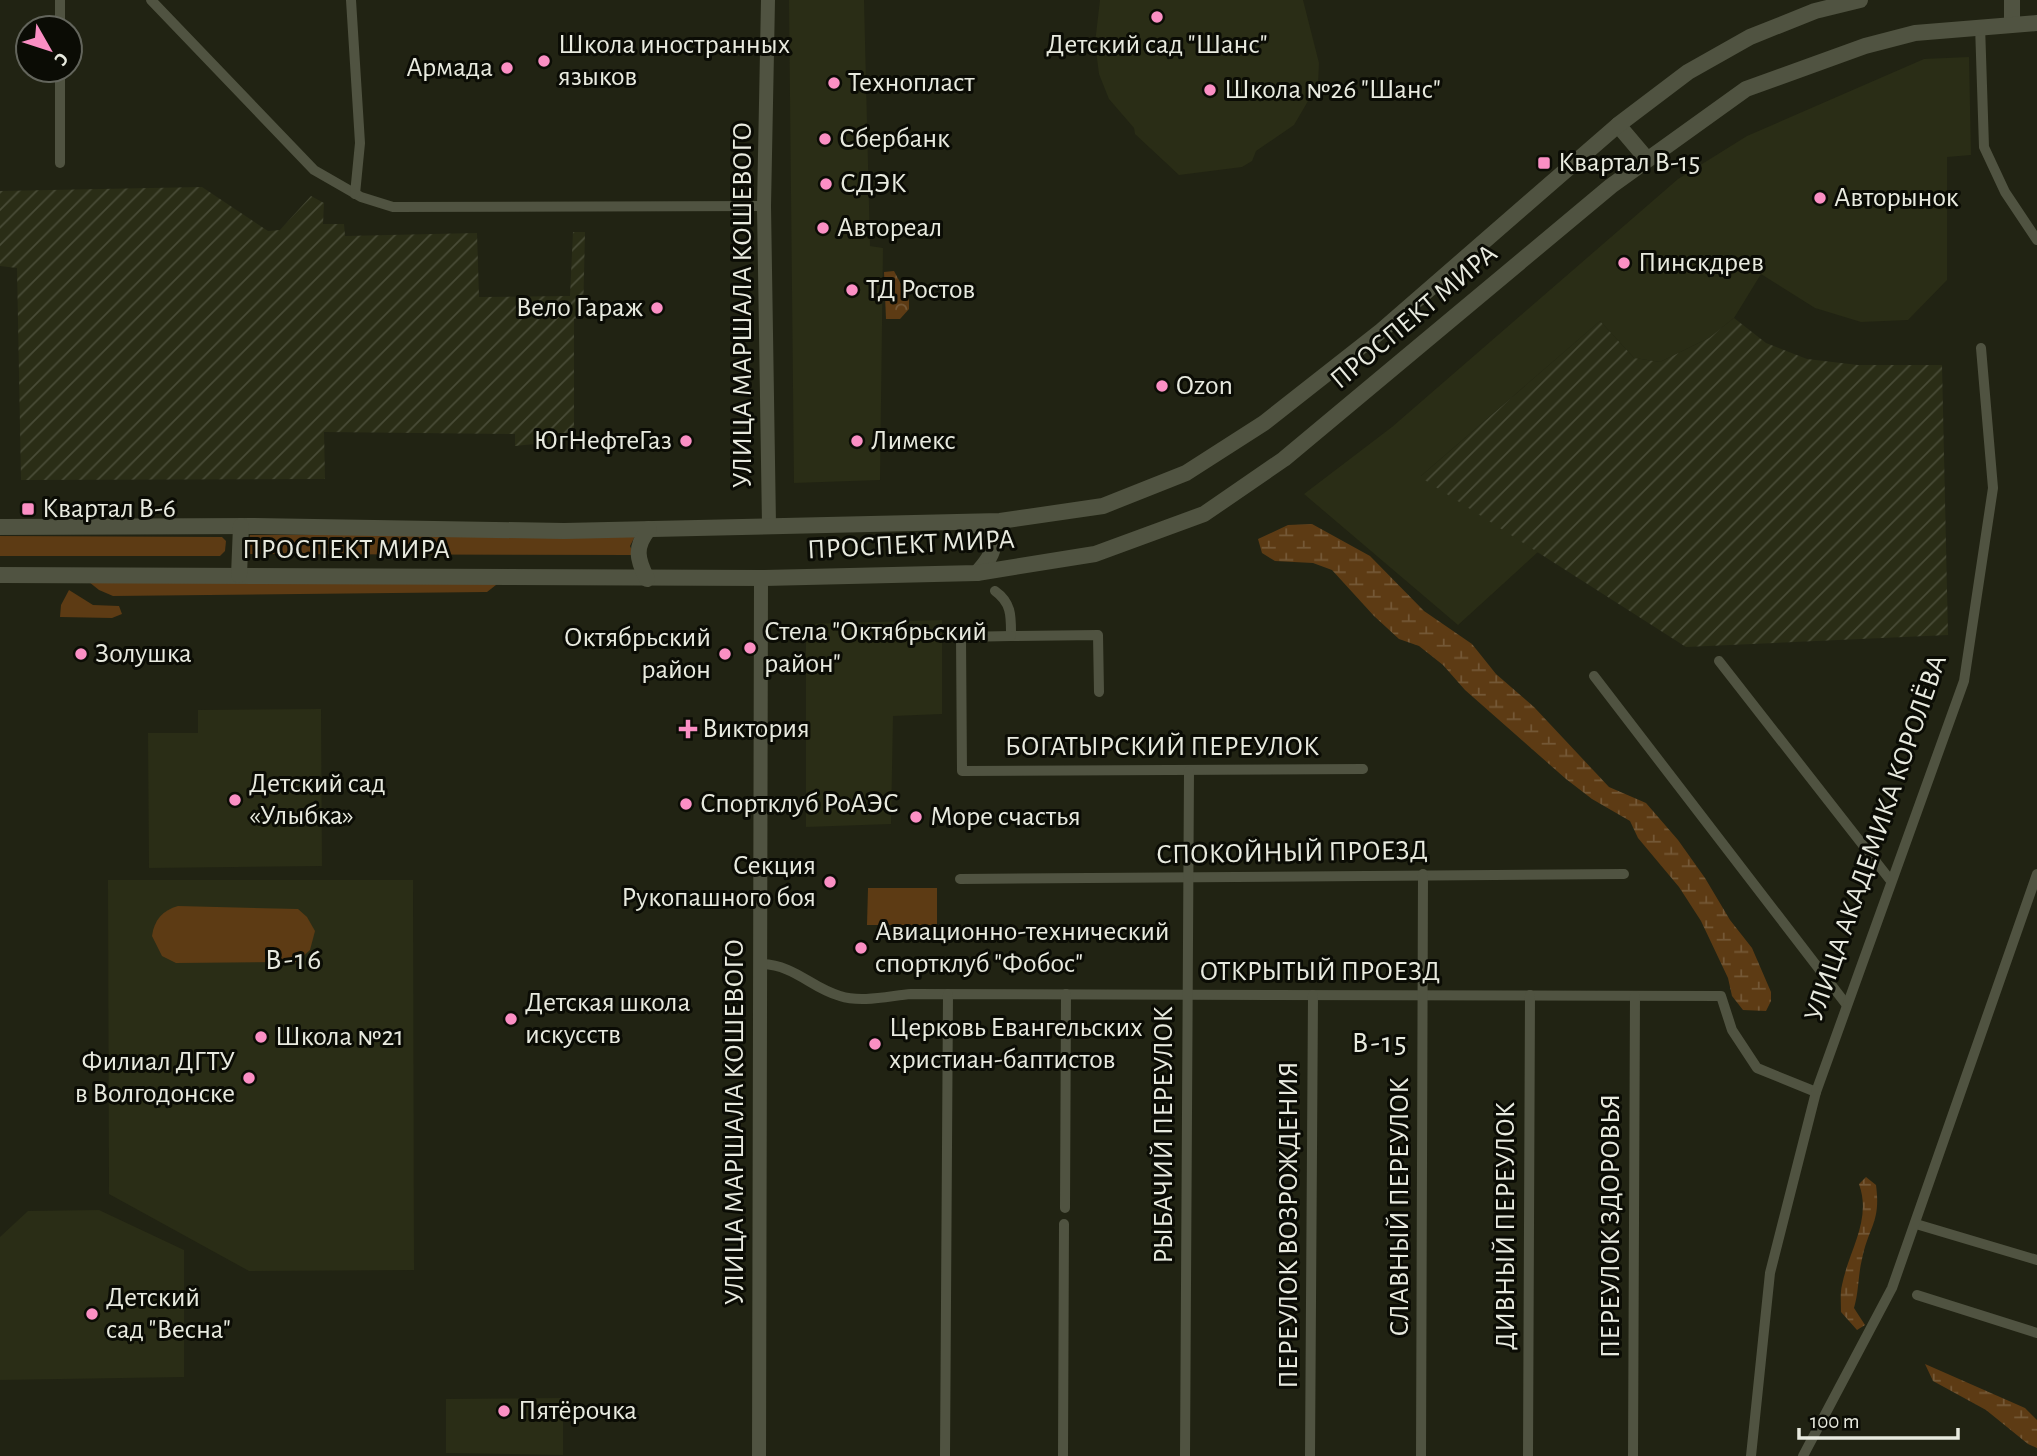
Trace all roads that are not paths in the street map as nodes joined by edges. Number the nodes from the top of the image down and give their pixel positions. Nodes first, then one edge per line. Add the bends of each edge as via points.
1 (150, 0) edge
2 (351, 0) edge
3 (769, 0) edge
4 (1860, 0) edge
5 (2012, 0) edge
6 (2012, 23) junction
7 (2037, 23) edge
8 (1980, 25) junction
9 (60, 84) edge
10 (1618, 125) junction
11 (1646, 158) junction
12 (60, 163) dead end
13 (355, 194) junction
14 (764, 206) junction
15 (2037, 240) edge
16 (1981, 348) dead end
17 (971, 522) junction
18 (771, 525) junction
19 (241, 526) junction
20 (0, 527) edge
21 (649, 529) junction
22 (977, 573) junction
23 (0, 575) edge
24 (240, 575) junction
25 (763, 578) junction
26 (647, 579) junction
27 (995, 591) dead end
28 (1011, 635) junction
29 (1718, 661) dead end
30 (1594, 677) dead end
31 (1099, 692) dead end
32 (1363, 769) dead end
33 (1189, 771) junction
34 (1423, 874) junction
35 (1624, 874) dead end
36 (2037, 874) edge
37 (1187, 878) junction
38 (960, 879) dead end
39 (1891, 881) junction
40 (762, 964) junction
41 (948, 994) junction
42 (1066, 994) junction
43 (1188, 995) junction
44 (1313, 995) junction
45 (1424, 995) junction
46 (1530, 995) junction
47 (1635, 996) junction
48 (1846, 1004) junction
49 (1816, 1092) junction
50 (1065, 1208) dead end
51 (1065, 1224) dead end
52 (1916, 1224) junction
53 (2037, 1260) edge
54 (1917, 1295) dead end
55 (2037, 1333) edge
56 (761, 1456) edge
57 (945, 1456) edge
58 (1063, 1456) edge
59 (1185, 1456) edge
60 (1310, 1456) edge
61 (1421, 1456) edge
62 (1528, 1456) edge
63 (1633, 1456) edge
64 (1751, 1456) edge
65 (1803, 1456) edge

1 - 13 street via 314,170
2 - 13 street via 360,143
3 - 14 street, УЛИЦА МАРШАЛА КОШЕВОГО
3 - 18 street
4 - 10 main road, ПРОСПЕКТ МИРА via 1815,11 1750,37 1688,72
5 - 6 main road
6 - 7 main road, ПРОСПЕКТ МИРА
6 - 8 main road, ПРОСПЕКТ МИРА
8 - 11 main road, ПРОСПЕКТ МИРА via 1915,33 1865,46 1745,89
8 - 15 street via 1984,147 2005,192
9 - 12 street
10 - 11 main road
10 - 17 main road, ПРОСПЕКТ МИРА via 1381,331 1264,423 1186,473 1103,506
11 - 22 main road, ПРОСПЕКТ МИРА via 1284,459 1204,514 1095,554
13 - 14 street via 393,207
14 - 18 street, УЛИЦА МАРШАЛА КОШЕВОГО
16 - 39 street, УЛИЦА АКАДЕМИКА КОРОЛЁВА via 1993,488 1964,681
17 - 18 main road, ПРОСПЕКТ МИРА
17 - 22 main road via 988,532 994,547
18 - 21 main road, ПРОСПЕКТ МИРА
19 - 20 main road, ПРОСПЕКТ МИРА
19 - 21 main road, ПРОСПЕКТ МИРА
19 - 24 main road
21 - 26 main road via 640,540 637,557
22 - 25 main road, ПРОСПЕКТ МИРА
23 - 24 main road, ПРОСПЕКТ МИРА
24 - 26 main road, ПРОСПЕКТ МИРА
25 - 26 main road, ПРОСПЕКТ МИРА
25 - 40 street, УЛИЦА МАРШАЛА КОШЕВОГО
27 - 28 street via 1011,612
28 - 31 street via 1098,635
28 - 33 street, БОГАТЫРСКИЙ ПЕРЕУЛОК via 961,636 962,771
29 - 39 street
30 - 48 street
32 - 33 street, БОГАТЫРСКИЙ ПЕРЕУЛОК
33 - 37 street, РЫБАЧИЙ ПЕРЕУЛОК
34 - 35 street, СПОКОЙНЫЙ ПРОЕЗД
34 - 37 street, СПОКОЙНЫЙ ПРОЕЗД
34 - 45 street, СЛАВНЫЙ ПЕРЕУЛОК
36 - 52 street
37 - 38 street, СПОКОЙНЫЙ ПРОЕЗД
37 - 43 street, РЫБАЧИЙ ПЕРЕУЛОК
39 - 48 street, УЛИЦА АКАДЕМИКА КОРОЛЁВА
40 - 41 street, ОТКРЫТЫЙ ПРОЕЗД via 796,971 840,997
40 - 56 street, УЛИЦА МАРШАЛА КОШЕВОГО
41 - 42 street, ОТКРЫТЫЙ ПРОЕЗД
41 - 57 street
42 - 43 street, ОТКРЫТЫЙ ПРОЕЗД
42 - 50 street
43 - 44 street, ОТКРЫТЫЙ ПРОЕЗД
43 - 59 street, РЫБАЧИЙ ПЕРЕУЛОК
44 - 45 street, ОТКРЫТЫЙ ПРОЕЗД
44 - 60 street, ПЕРЕУЛОК ВОЗРОЖДЕНИЯ
45 - 46 street, ОТКРЫТЫЙ ПРОЕЗД
45 - 61 street, СЛАВНЫЙ ПЕРЕУЛОК
46 - 47 street, ОТКРЫТЫЙ ПРОЕЗД
46 - 62 street, ДИВНЫЙ ПЕРЕУЛОК
47 - 49 street, ОТКРЫТЫЙ ПРОЕЗД via 1721,996 1732,1030 1757,1068
47 - 63 street, ПЕРЕУЛОК ЗДОРОВЬЯ
48 - 49 street, УЛИЦА АКАДЕМИКА КОРОЛЁВА
49 - 64 street, УЛИЦА АКАДЕМИКА КОРОЛЁВА via 1770,1273
51 - 58 street
52 - 53 street
52 - 65 street via 1892,1288
54 - 55 street

